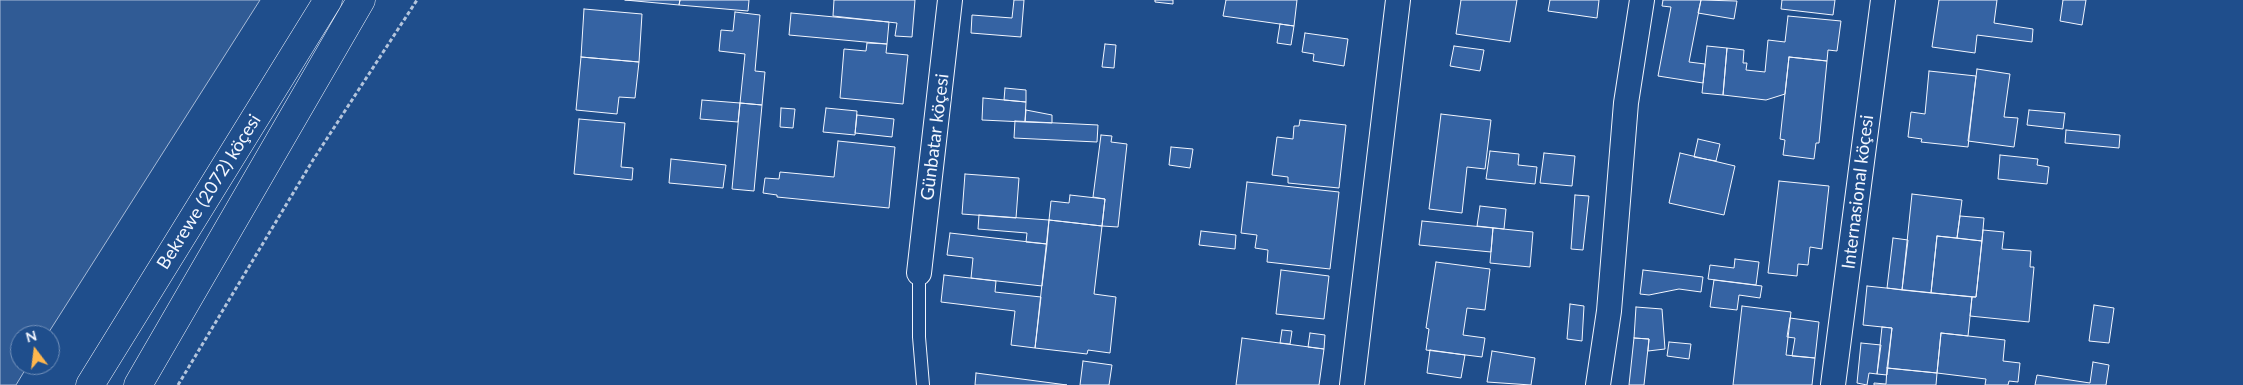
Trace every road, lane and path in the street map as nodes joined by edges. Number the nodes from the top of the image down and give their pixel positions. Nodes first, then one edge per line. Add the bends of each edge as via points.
1 (328, 0) edge
2 (361, 0) edge
3 (417, 0) edge
4 (950, 0) edge
5 (1398, 0) edge
6 (1642, 0) edge
7 (1883, 0) edge
8 (919, 273) joint
9 (90, 385) edge
10 (138, 385) edge
11 (178, 385) edge
12 (923, 385) edge
13 (1352, 385) edge
14 (1598, 385) edge
15 (1833, 385) edge

1 - 9 main road, Bekrewe (2072) köçesi
2 - 10 main road, Bekrewe (2072) köçesi
3 - 11 path via 313,160
4 - 8 street, Günbatar köçesi
5 - 13 street
6 - 14 street via 1626,103 1609,311
7 - 15 street, Internasional köçesi
8 - 12 lane

